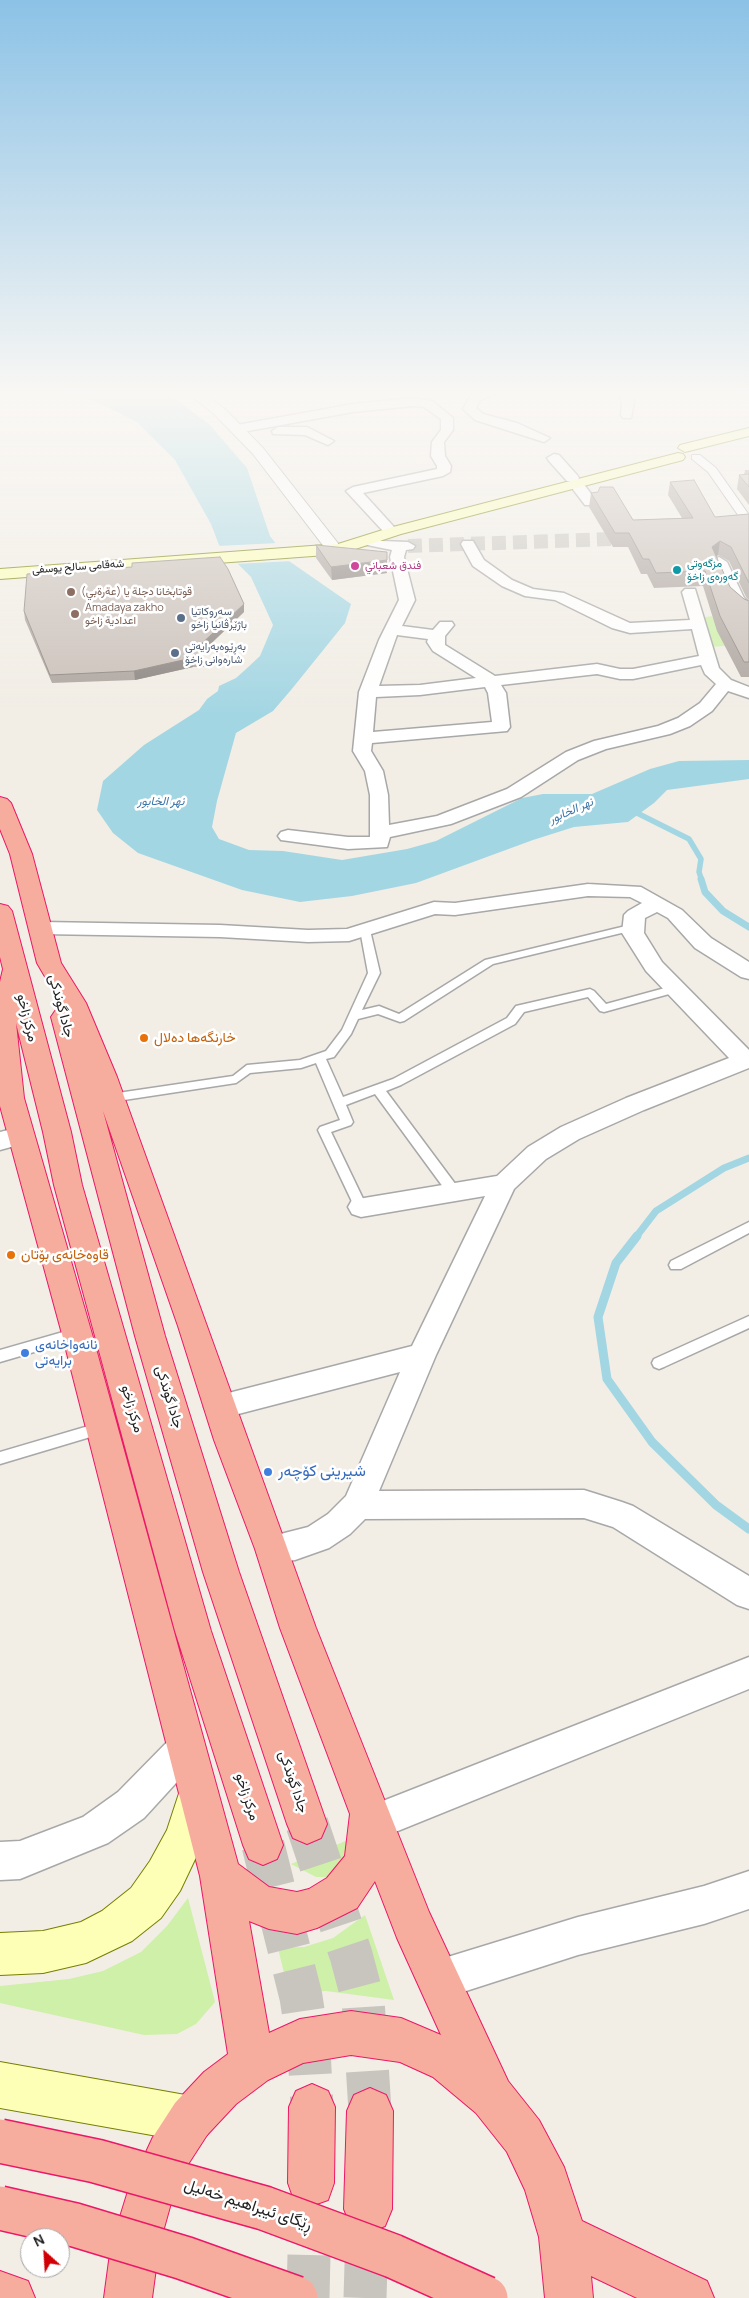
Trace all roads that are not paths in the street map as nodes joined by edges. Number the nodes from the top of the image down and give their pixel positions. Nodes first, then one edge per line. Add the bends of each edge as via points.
1 (295, 500) edge
2 (362, 500) edge
3 (496, 500) edge
4 (508, 500) edge
5 (733, 500) edge
6 (749, 523) edge
7 (387, 527) junction
8 (367, 541) junction
9 (468, 544) dead end
10 (331, 545) junction
11 (309, 550) junction
12 (0, 559) edge
13 (157, 559) junction
14 (719, 562) edge
15 (0, 574) edge
16 (690, 592) edge
17 (749, 610) edge
18 (698, 624) junction
19 (392, 630) junction
20 (708, 659) junction
21 (490, 680) junction
22 (725, 684) junction
23 (368, 692) junction
24 (749, 693) edge
25 (363, 738) junction
26 (0, 803) edge
27 (381, 832) junction
28 (288, 836) dead end
29 (658, 902) junction
30 (1, 919) edge
31 (634, 926) junction
32 (42, 928) junction
33 (365, 930) junction
34 (49, 963) junction
35 (15, 968) junction
36 (749, 972) edge
37 (676, 989) junction
38 (354, 1016) junction
39 (2, 1028) edge
40 (320, 1058) junction
41 (747, 1060) edge
42 (378, 1089) junction
43 (111, 1098) junction
44 (339, 1103) junction
45 (10, 1138) edge
46 (504, 1184) junction
47 (454, 1192) junction
48 (361, 1207) joint
49 (749, 1227) edge
50 (676, 1265) dead end
51 (749, 1322) edge
52 (77, 1334) junction
53 (422, 1355) junction
54 (0, 1356) edge
55 (659, 1363) dead end
56 (219, 1407) junction
57 (102, 1428) junction
58 (0, 1458) edge
59 (358, 1505) junction
60 (272, 1549) junction
61 (749, 1594) edge
62 (749, 1673) edge
63 (186, 1747) junction
64 (199, 1788) junction
65 (371, 1817) junction
66 (307, 1824) tunnel mouth
67 (263, 1845) tunnel mouth
68 (0, 1861) edge
69 (221, 1876) junction
70 (749, 1890) edge
71 (0, 1954) edge
72 (438, 1980) junction
73 (252, 2064) junction
74 (0, 2085) edge
75 (492, 2097) junction
76 (312, 2107) tunnel mouth
77 (370, 2110) tunnel mouth
78 (192, 2118) junction
79 (0, 2141) edge
80 (311, 2184) tunnel mouth
81 (0, 2208) edge
82 (368, 2209) tunnel mouth
83 (563, 2237) junction
84 (0, 2295) edge
85 (11, 2298) edge
86 (128, 2298) edge
87 (296, 2298) edge
88 (486, 2298) edge
89 (569, 2298) edge
90 (690, 2298) edge

1 - 10 street
2 - 7 street
3 - 7 main road
4 - 8 main road
5 - 6 street
7 - 10 main road
8 - 11 main road via 340,549
8 - 19 street via 404,546 397,557 408,600
9 - 18 street via 478,563 507,583 530,593 558,596 618,625 652,628
10 - 11 main road
11 - 13 main road
12 - 13 main road, شەقامی سالح یوسفی via 18,562
13 - 15 main road, شەقامی سالح یوسفی
14 - 17 street via 737,600
16 - 18 street
18 - 20 street
19 - 21 street via 441,630 435,642 438,648
19 - 23 street
20 - 21 street via 633,674 597,669
20 - 22 street via 711,670
21 - 23 street via 420,690
21 - 25 street via 497,693 502,727
22 - 24 street
22 - 27 street via 706,707 684,722 572,756 514,793 444,820 411,829
23 - 25 street
25 - 27 street via 362,751 374,772 379,795
26 - 32 highway, جادا گوندکی via 21,854
27 - 28 street via 380,843
29 - 31 street via 635,915
29 - 33 street via 634,891 588,890 455,910 434,908
29 - 36 street via 675,914 703,944
30 - 35 highway, مركز زاخو
31 - 37 street via 633,933 654,966
31 - 38 lane via 489,962 400,1018 378,1010
32 - 33 street via 308,936 349,935
32 - 34 highway, جادا گوندکی
33 - 38 lane via 374,973
34 - 43 highway via 74,1003
34 - 66 highway, جادا گوندکی via 150,1336 221,1572
35 - 39 highway
35 - 67 highway, مركز زاخو via 71,1194 192,1631
37 - 41 street
37 - 42 lane via 604,1008 590,993 520,1010 511,1021
38 - 40 lane via 330,1054
39 - 45 highway via 11,1098
40 - 43 lane via 301,1064 247,1069 236,1079
40 - 44 lane
41 - 46 street via 570,1132 537,1153
42 - 44 lane
42 - 47 lane
43 - 56 highway
44 - 48 lane via 347,1122 324,1130
45 - 52 highway
46 - 47 street
46 - 53 street
47 - 48 street
49 - 50 lane
51 - 55 lane
52 - 54 lane
52 - 57 highway
53 - 56 street
53 - 59 street
56 - 60 highway
57 - 58 lane
57 - 63 highway
59 - 60 street via 339,1524 318,1538
59 - 61 street via 584,1504 622,1516
60 - 65 highway
62 - 65 street
63 - 64 highway
63 - 68 street via 131,1805 95,1830 20,1860
64 - 69 highway
64 - 71 main road via 185,1837 165,1876 146,1903 116,1926 86,1942 43,1952
65 - 69 highway via 367,1851 359,1870 342,1893 317,1907 297,1913 269,1908 249,1900
65 - 72 highway via 412,1924
69 - 73 highway
70 - 72 street via 578,1936
72 - 75 highway
73 - 75 highway via 300,2041 350,2033 401,2040 449,2061
73 - 78 highway via 220,2088
74 - 78 main road
75 - 83 highway via 523,2136 547,2184
76 - 80 highway
77 - 82 highway
78 - 86 highway via 169,2153 151,2190 135,2246
79 - 88 highway, ڕێگای ئیبراهیم خەلیل, bridge via 96,2161 264,2208 392,2256
81 - 87 highway, bridge via 75,2225
83 - 89 highway
83 - 90 highway
84 - 85 highway

